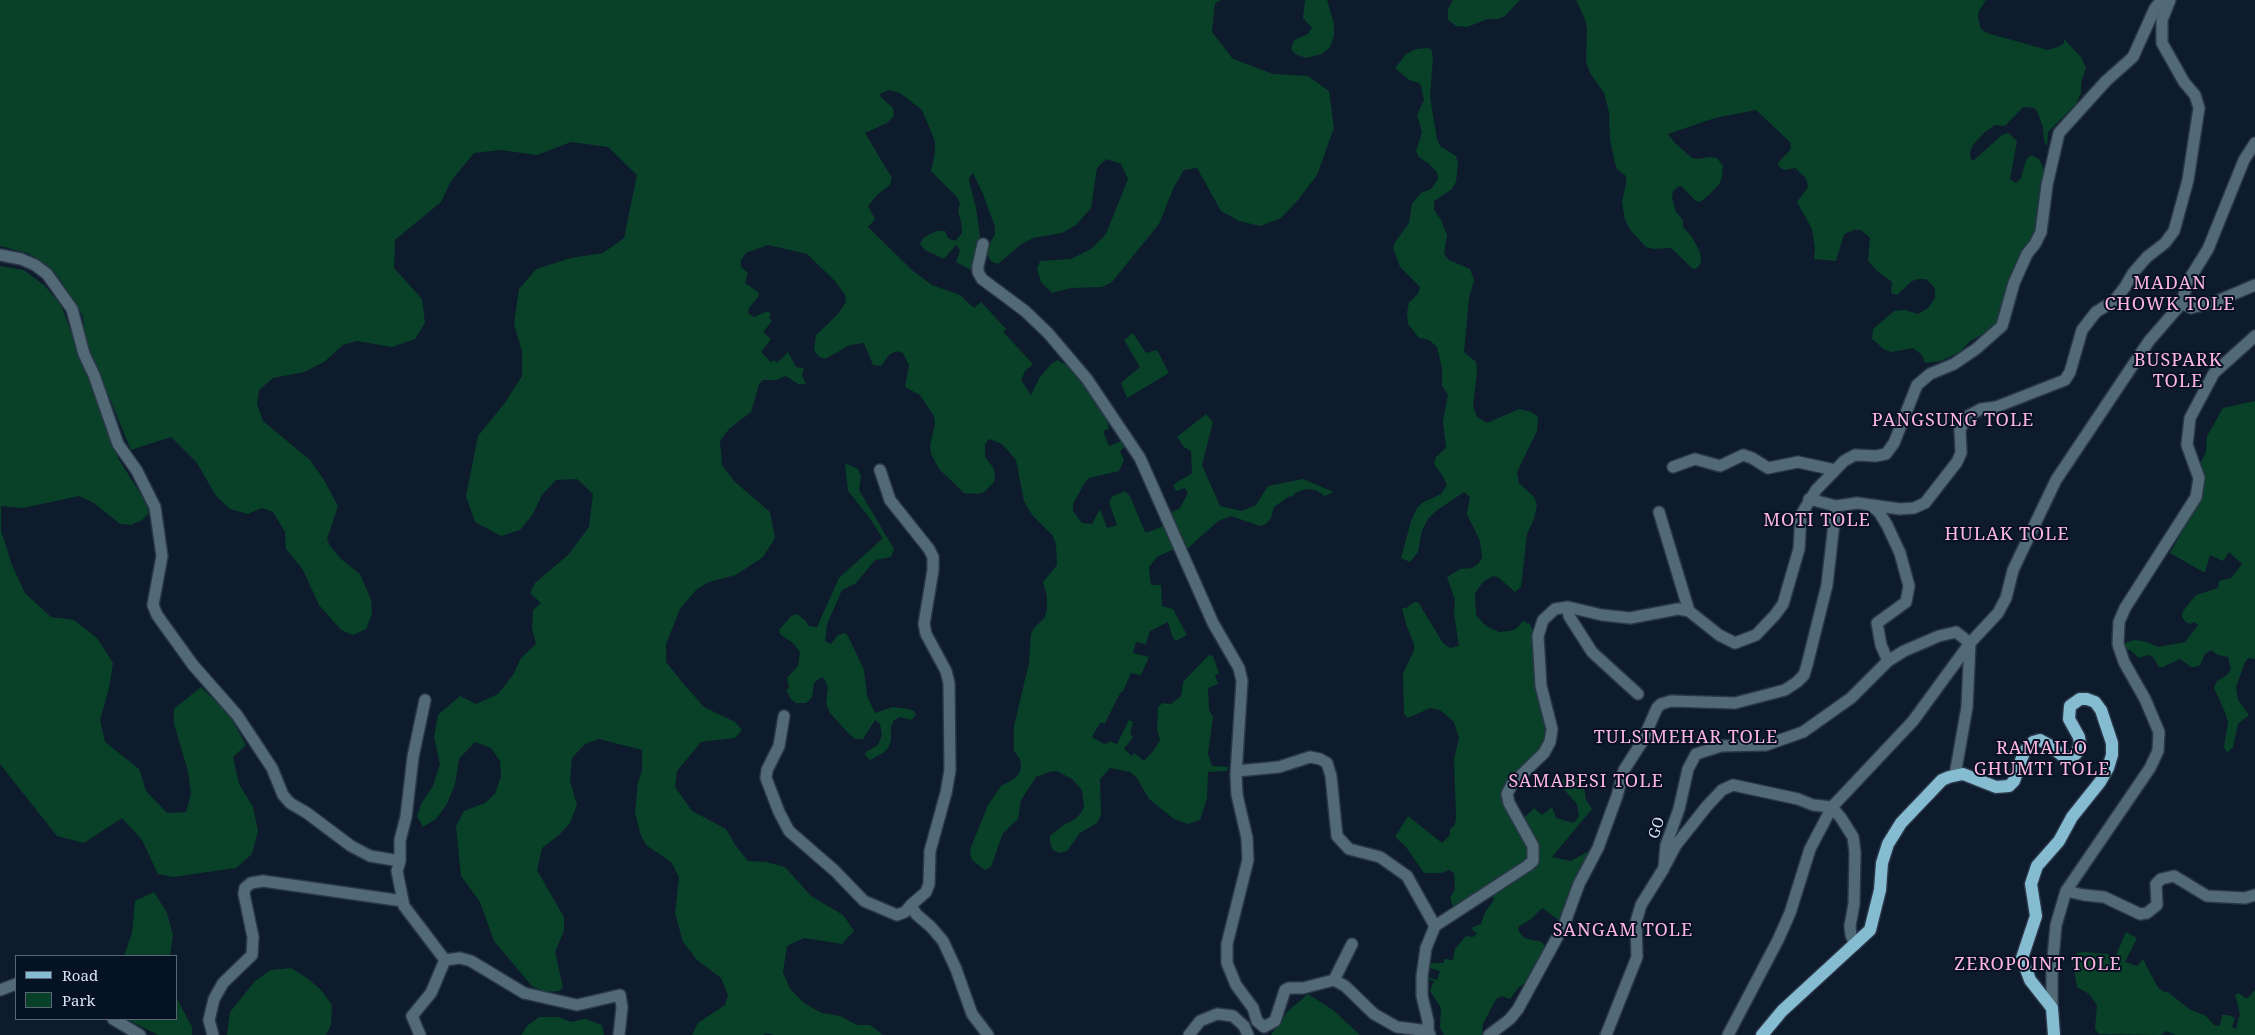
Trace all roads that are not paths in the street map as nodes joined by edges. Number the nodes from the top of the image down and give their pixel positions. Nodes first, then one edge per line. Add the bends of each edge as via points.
1 (2162, 0) edge
2 (2170, 0) edge
3 (2255, 143) edge
4 (983, 244) dead end
5 (0, 255) edge
6 (2255, 285) edge
7 (2182, 303) junction
8 (2252, 339) edge
9 (1673, 467) dead end
10 (880, 470) dead end
11 (1835, 470) junction
12 (1809, 499) junction
13 (1870, 505) junction
14 (1836, 506) junction
15 (1659, 512) dead end
16 (1568, 607) junction
17 (1689, 611) junction
18 (1970, 643) junction
19 (1888, 661) junction
20 (1638, 694) dead end
21 (425, 700) dead end
22 (784, 716) dead end
23 (1237, 771) junction
24 (1955, 775) junction
25 (1832, 807) junction
26 (400, 861) junction
27 (1664, 868) junction
28 (2066, 891) junction
29 (2255, 895) edge
30 (403, 901) junction
31 (911, 905) junction
32 (1435, 926) junction
33 (1352, 944) dead end
34 (1855, 945) junction
35 (445, 960) junction
36 (1334, 980) junction
37 (15, 984) edge
38 (0, 990) edge
39 (2052, 1008) junction
40 (115, 1020) edge
41 (1258, 1027) edge
42 (1429, 1033) edge
43 (140, 1035) edge
44 (214, 1035) edge
45 (420, 1035) edge
46 (619, 1035) edge
47 (988, 1035) edge
48 (1189, 1035) edge
49 (1248, 1035) edge
50 (1489, 1035) edge
51 (1606, 1035) edge
52 (1728, 1035) edge
53 (1762, 1035) edge
54 (2054, 1035) edge

1 - 11 street via 2155,8 2133,57 2106,81 2059,133 2041,232 2014,283 2002,326 1976,349 1954,364 1930,374 1917,385 1894,443 1886,454 1855,455
2 - 13 street via 2162,20 2162,43 2195,95 2199,108 2188,180 2174,231 2165,244 2142,262 2114,301 2096,312 2082,330 2065,380 1968,416 1960,429 1961,453 1957,462 1925,503 1900,509
3 - 7 street via 2244,160 2208,249 2187,283
4 - 23 street via 978,266 982,279 1048,333 1087,379 1140,458 1214,623 1239,668 1242,680
5 - 26 street via 35,265 46,274 72,309 84,354 118,444 137,471 155,507 162,556 153,605 157,615 198,671 237,715 272,768 283,795 290,803 351,846 370,856
6 - 7 street via 2191,308
7 - 18 street via 2149,342 2056,480 2014,570 2006,598
8 - 28 street via 2214,372 2190,418 2187,444 2199,478 2196,497 2119,622 2118,644 2159,732 2158,751 2150,768
9 - 11 street via 1695,460 1720,466 1743,455 1768,468 1798,462
10 - 31 street via 890,500 933,557 934,570 924,624 949,683 950,770 930,851 929,884 926,892
11 - 12 street
12 - 14 street
12 - 17 street via 1801,515 1799,549 1783,604 1756,635 1735,643 1719,635
13 - 14 street
13 - 19 street via 1888,525 1909,586 1906,602 1877,623
14 - 50 street via 1829,572 1804,675 1785,690 1735,703 1671,701 1661,704 1624,770 1618,796 1598,848 1564,925 1518,1009
15 - 17 street
16 - 17 street via 1630,618 1678,609
16 - 20 street via 1573,624 1592,652
16 - 32 street via 1555,610 1539,627 1542,686 1552,729 1550,742 1544,753 1506,794 1533,846 1533,861
18 - 19 street, GO via 1956,632 1939,636
18 - 24 street via 1967,707
18 - 25 street via 1913,721
19 - 27 street, GO via 1852,698 1803,732 1766,745 1721,746 1696,754 1688,769 1666,845
21 - 26 street via 400,840
22 - 31 street via 779,746 766,778 789,831 864,901 897,915
23 - 32 street via 1279,767 1310,757 1327,763 1336,836 1349,848 1380,857 1407,876
23 - 41 street via 1237,795 1247,838 1248,860 1227,944 1227,964 1236,985 1253,1008
24 - 34 main road via 1942,780 1901,823 1888,844 1870,930
24 - 39 main road via 1963,774 1996,787 2009,786 2032,742 2040,740 2063,756 2076,754 2079,737 2069,719 2070,706 2074,702 2080,699 2094,702 2104,716 2112,743 2108,768 2072,817 2059,841 2036,866 2032,878 2036,916 2022,958 2030,980
25 - 27 street via 1733,785 1722,790 1708,806 1676,845
25 - 34 street via 1853,838 1856,852 1850,926
25 - 52 street via 1810,849 1778,940
26 - 30 street via 397,871
27 - 51 street, GO via 1641,905 1636,922 1637,957
28 - 29 street via 2104,897 2140,914 2157,905 2156,884 2161,879 2174,876 2207,896 2245,898
28 - 39 street via 2056,925
30 - 35 street
30 - 44 street via 262,881 251,883 244,894 253,937 252,954 223,983 214,999 209,1020
31 - 47 street via 942,941 972,1014
32 - 42 street via 1426,948 1422,976
33 - 36 street
34 - 53 main road via 1782,1011
35 - 45 street via 431,993 412,1016
35 - 46 street via 460,958 470,961 524,993 576,1005 620,996
36 - 41 street via 1289,988 1281,997 1275,1021
36 - 42 street via 1345,986 1374,1014 1397,1027
37 - 38 street
39 - 54 main road
40 - 43 street
48 - 49 street via 1200,1021 1218,1014 1233,1016

